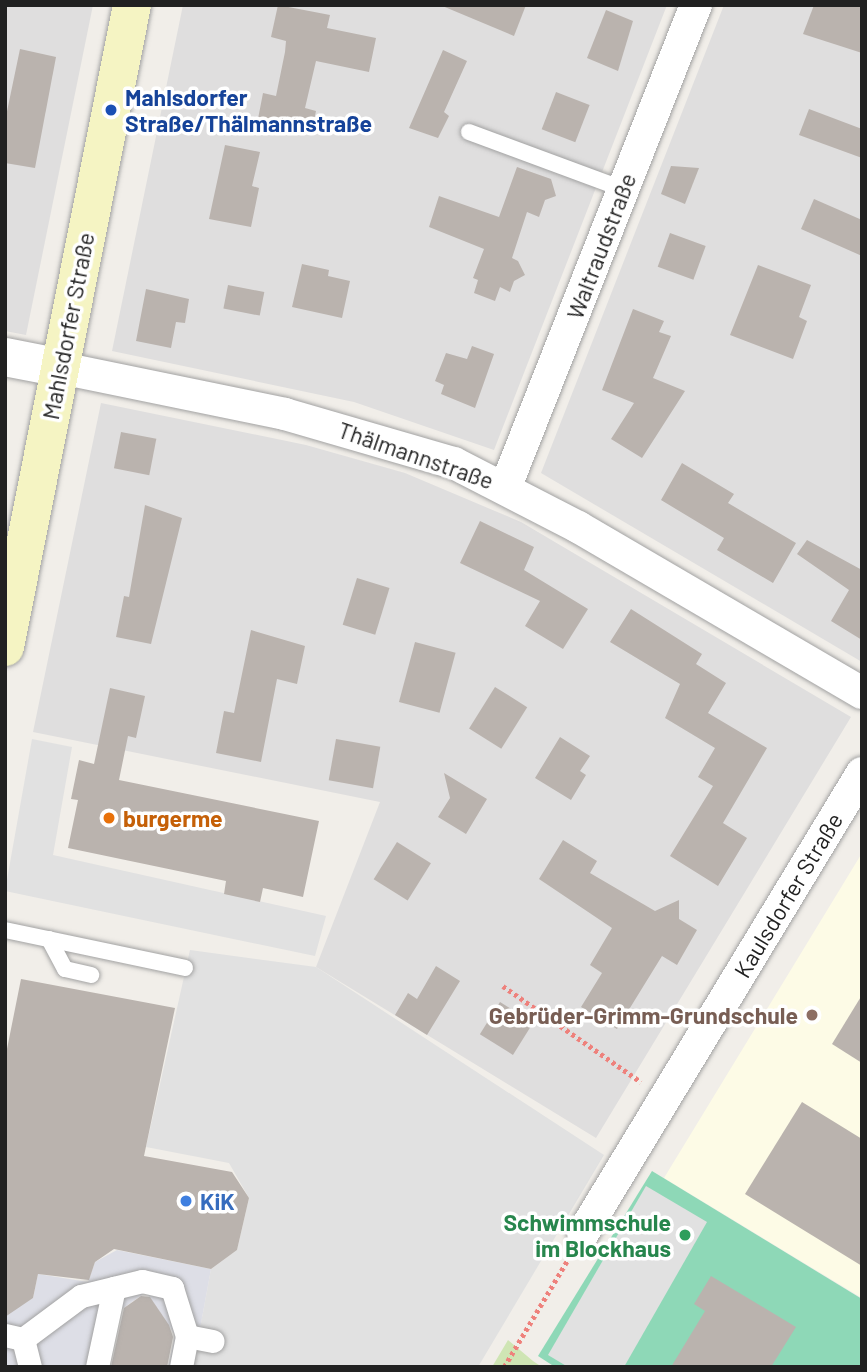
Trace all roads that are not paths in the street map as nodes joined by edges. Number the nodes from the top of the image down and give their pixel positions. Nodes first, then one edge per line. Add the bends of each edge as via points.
1 (132, 5) edge
2 (696, 5) edge
3 (469, 131) dead end
4 (623, 189) junction
5 (5, 357) edge
6 (61, 368) junction
7 (506, 486) junction
8 (5, 647) edge
9 (862, 693) edge
10 (862, 773) edge
11 (5, 930) edge
12 (49, 939) junction
13 (185, 968) dead end
14 (91, 975) dead end
15 (583, 1233) road end
16 (114, 1289) junction
17 (187, 1336) junction
18 (14, 1337) edge
19 (213, 1341) dead end
20 (30, 1367) edge
21 (97, 1367) edge
22 (181, 1367) edge

1 - 6 main road, Mahlsdorfer Straße
2 - 4 street, Waltraudstraße
3 - 4 lane
4 - 7 street, Waltraudstraße
5 - 6 street, Thälmannstraße
6 - 7 street, Thälmannstraße via 329,425 454,463
6 - 8 main road, Mahlsdorfer Straße
7 - 9 street, Thälmannstraße
10 - 15 street, Kaulsdorfer Straße
11 - 12 lane
12 - 13 lane
12 - 14 lane via 65,969
16 - 17 street via 142,1281 172,1288
16 - 18 street via 81,1296
16 - 21 street
17 - 19 street
17 - 22 street
18 - 20 street

